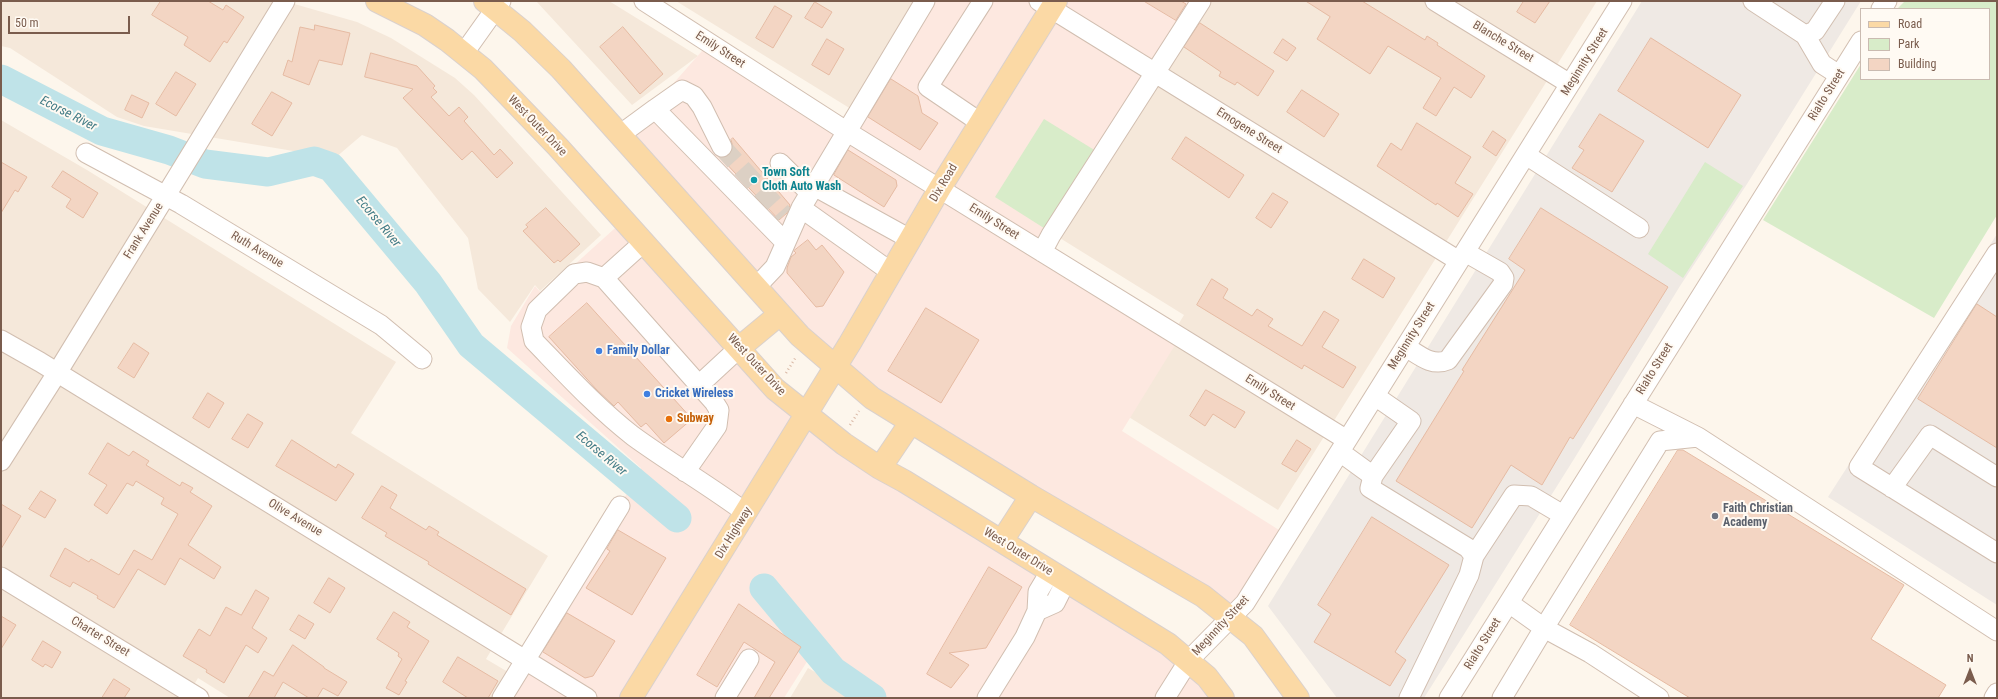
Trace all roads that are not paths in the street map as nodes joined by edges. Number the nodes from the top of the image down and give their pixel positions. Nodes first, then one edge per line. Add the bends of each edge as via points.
1 (285, 1) edge
2 (377, 1) edge
3 (644, 1) edge
4 (925, 1) edge
5 (983, 1) edge
6 (1200, 1) edge
7 (1435, 1) edge
8 (1622, 1) edge
9 (1753, 1) edge
10 (1834, 1) edge
11 (494, 4) edge
12 (1049, 4) edge
13 (1810, 33) junction
14 (1860, 43) edge
15 (464, 53) junction
16 (1156, 73) junction
17 (1839, 75) junction
18 (1570, 84) junction
19 (655, 109) junction
20 (981, 123) junction
21 (846, 131) junction
22 (621, 134) junction
23 (722, 147) tunnel mouth
24 (86, 153) dead end
25 (1526, 155) junction
26 (780, 163) dead end
27 (940, 188) junction
28 (808, 195) junction
29 (165, 197) junction
30 (1640, 228) dead end
31 (910, 239) junction
32 (644, 242) junction
33 (785, 242) junction
34 (1042, 252) junction
35 (1997, 253) edge
36 (1462, 256) junction
37 (891, 272) junction
38 (604, 278) junction
39 (756, 287) junction
40 (780, 314) junction
41 (1, 340) edge
42 (1406, 347) junction
43 (739, 348) junction
44 (422, 359) dead end
45 (835, 367) junction
46 (57, 373) junction
47 (699, 385) junction
48 (1375, 396) junction
49 (1633, 404) junction
50 (806, 414) junction
51 (911, 422) junction
52 (1698, 437) junction
53 (1343, 446) junction
54 (1, 461) edge
55 (880, 468) junction
56 (685, 472) junction
57 (1373, 476) junction
58 (1997, 476) edge
59 (1892, 488) junction
60 (1031, 496) junction
61 (620, 506) dead end
62 (746, 513) junction
63 (1564, 515) junction
64 (1002, 541) junction
65 (1997, 553) edge
66 (1474, 556) junction
67 (1, 577) edge
68 (1058, 577) junction
69 (1509, 603) junction
70 (1231, 618) junction
71 (1544, 628) junction
72 (1997, 631) edge
73 (526, 659) junction
74 (749, 659) dead end
75 (1189, 660) junction
76 (1997, 693) edge
77 (199, 698) edge
78 (502, 698) edge
79 (587, 698) edge
80 (631, 698) edge
81 (725, 698) edge
82 (987, 698) edge
83 (1166, 698) edge
84 (1223, 698) edge
85 (1298, 698) edge
86 (1409, 698) edge
87 (1449, 698) edge
88 (1502, 698) edge
89 (1659, 698) edge
90 (1994, 698) edge

1 - 29 street, Frank Avenue
2 - 15 main road, West Outer Drive via 425,24
3 - 21 street, Emily Street
4 - 21 street
5 - 20 street via 928,87
6 - 16 street
7 - 18 street, Blanche Street
8 - 18 street, Meginnity Street
9 - 13 street
10 - 13 street
11 - 15 street
11 - 22 main road via 561,69
12 - 16 street, Emogene Street
12 - 20 main road, Dix Road
13 - 17 street via 1822,64
14 - 17 street, Rialto Street
15 - 32 main road, West Outer Drive via 558,147
16 - 34 street
16 - 36 street, Emogene Street
17 - 49 street, Rialto Street
18 - 25 street, Meginnity Street
19 - 22 street
19 - 23 street via 682,90 694,96
19 - 33 street
20 - 27 main road, Dix Road
21 - 27 street, Emily Street
21 - 28 street
22 - 39 main road
24 - 29 street, Ruth Avenue
25 - 30 street
25 - 36 street, Meginnity Street
26 - 28 street
27 - 31 main road, Dix Road
27 - 34 street, Emily Street
28 - 31 street
28 - 33 street via 788,220
28 - 37 street
29 - 44 street, Ruth Avenue via 181,204 381,325
29 - 46 street, Frank Avenue
31 - 37 main road, Dix Road
32 - 38 street
32 - 43 main road, West Outer Drive
33 - 39 street via 775,267
34 - 53 street, Emily Street
35 - 59 street via 1858,468
36 - 42 street, Meginnity Street
36 - 42 street, Emogene Street via 1500,272 1504,278 1503,284 1448,360 1441,364 1434,363
37 - 45 main road, Dix Road
38 - 47 street
38 - 56 street via 587,272 574,274 537,310 531,327 534,341 594,403 632,435
39 - 40 main road
40 - 43 main road
40 - 45 main road
41 - 46 street, Olive Avenue
42 - 48 street, Meginnity Street
43 - 47 street
43 - 50 main road, West Outer Drive via 775,389
45 - 50 main road, Dix Highway
45 - 51 main road via 872,398
46 - 54 street, Frank Avenue
46 - 73 street, Olive Avenue
47 - 56 street via 719,410 717,426
48 - 53 street, Meginnity Street
48 - 57 street via 1411,421
49 - 52 street
49 - 63 street, Rialto Street
50 - 55 main road, West Outer Drive
50 - 62 main road, Dix Highway
51 - 55 main road
51 - 60 main road
52 - 71 street via 1660,441
52 - 72 street
53 - 57 street, Emily Street
53 - 70 street, Meginnity Street via 1244,603
55 - 64 main road, West Outer Drive
56 - 62 street via 713,488
57 - 66 street via 1370,488 1468,548
58 - 59 street via 1930,435
59 - 65 street
60 - 64 main road
60 - 70 main road via 1203,596
61 - 73 street
62 - 80 main road, Dix Highway
63 - 66 street via 1531,496 1514,495
63 - 69 street, Rialto Street
64 - 68 main road, West Outer Drive
66 - 86 street via 1469,575
67 - 77 street, Charter Street
68 - 75 main road, West Outer Drive via 1168,644
68 - 82 street via 1038,592 1037,611 1025,636
69 - 71 street
69 - 87 street, Rialto Street
70 - 75 street, Meginnity Street
70 - 85 main road via 1253,636
71 - 88 street
71 - 89 street via 1590,653
73 - 78 street
73 - 79 street, Olive Avenue
74 - 81 street
75 - 83 street, Meginnity Street
75 - 84 main road, West Outer Drive via 1207,677
76 - 90 street

